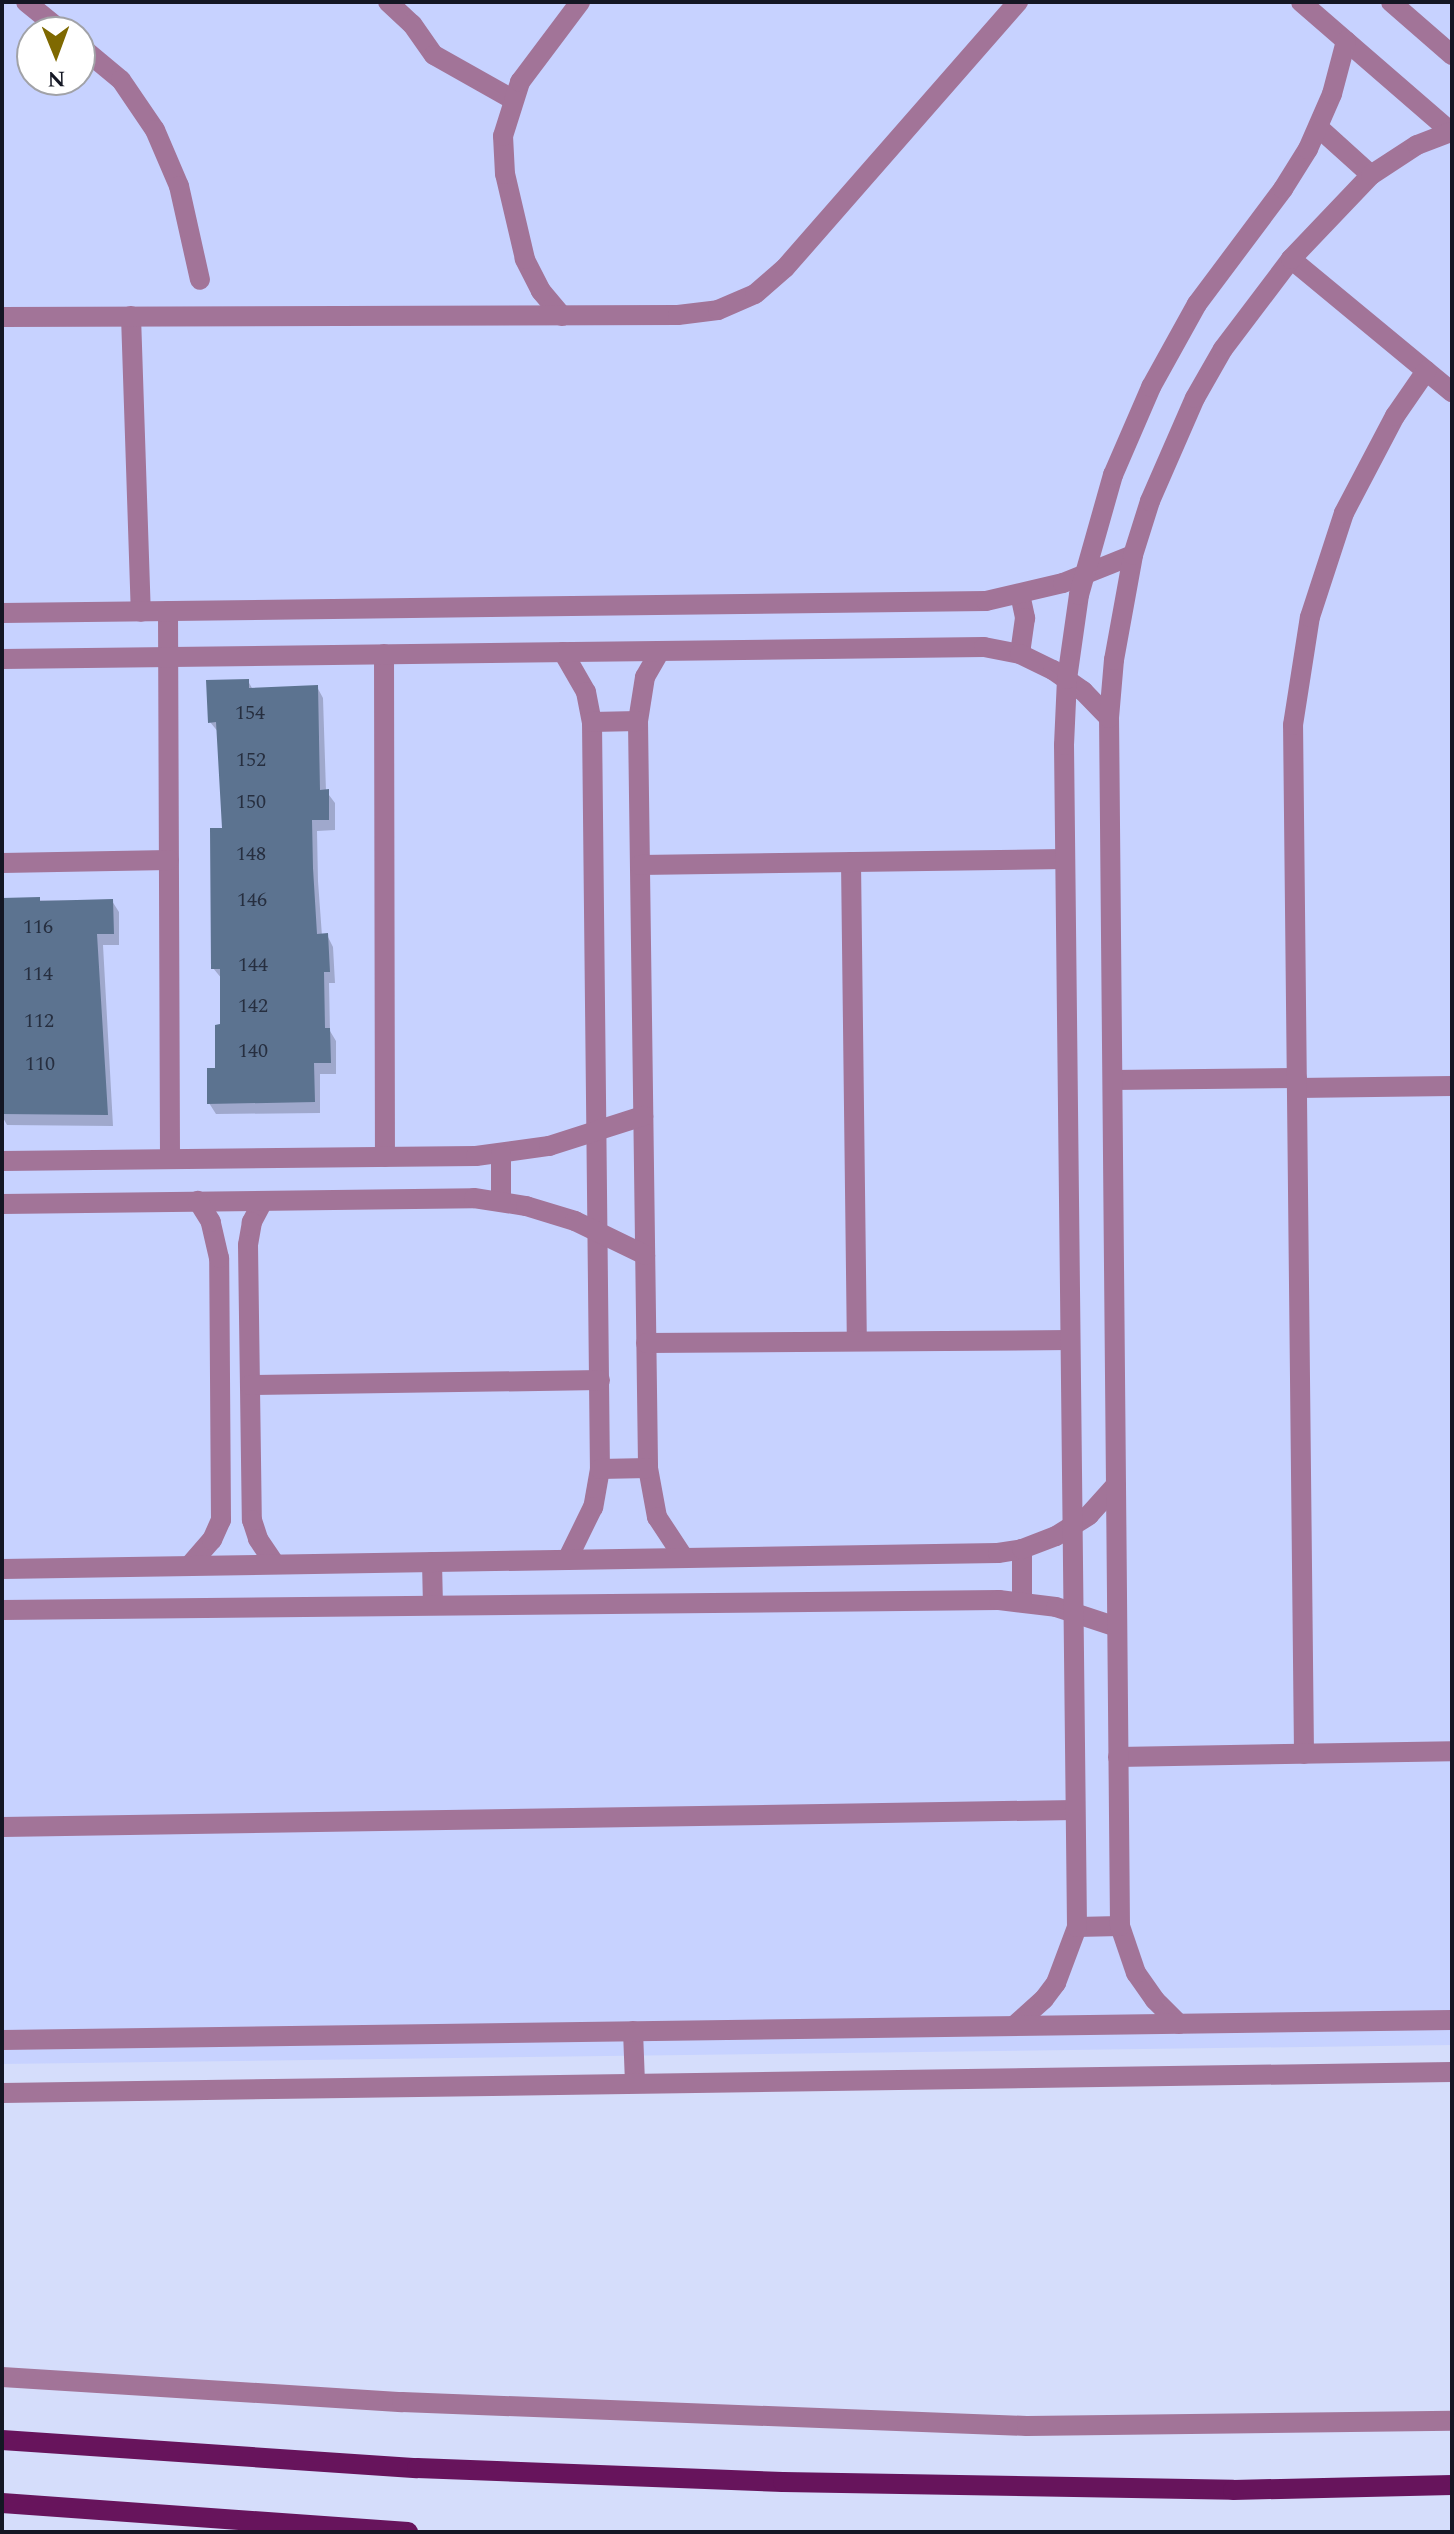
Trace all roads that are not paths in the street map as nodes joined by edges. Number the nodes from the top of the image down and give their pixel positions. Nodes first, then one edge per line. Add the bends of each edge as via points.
1 (26, 2) edge
2 (388, 2) edge
3 (580, 2) edge
4 (1018, 2) edge
5 (1301, 2) edge
6 (1391, 2) edge
7 (43, 16) edge
8 (1346, 41) junction
9 (1452, 55) edge
10 (96, 59) edge
11 (512, 99) junction
12 (1319, 128) junction
13 (1451, 132) edge
14 (1371, 175) junction
15 (1291, 259) junction
16 (200, 280) dead end
17 (131, 316) junction
18 (562, 316) junction
19 (2, 317) edge
20 (1426, 371) junction
21 (1452, 392) edge
22 (1133, 555) junction
23 (1083, 576) junction
24 (1020, 594) junction
25 (168, 611) junction
26 (141, 612) junction
27 (2, 613) edge
28 (660, 651) junction
29 (563, 652) junction
30 (384, 654) junction
31 (1020, 654) junction
32 (168, 657) junction
33 (2, 659) edge
34 (1067, 679) junction
35 (1109, 718) junction
36 (638, 721) junction
37 (592, 722) junction
38 (1065, 859) junction
39 (169, 860) junction
40 (851, 862) junction
41 (2, 863) edge
42 (640, 865) junction
43 (1113, 1080) junction
44 (1297, 1083) junction
45 (1452, 1086) edge
46 (643, 1116) junction
47 (597, 1133) junction
48 (501, 1154) junction
49 (385, 1157) junction
50 (170, 1159) junction
51 (2, 1161) edge
52 (198, 1201) junction
53 (263, 1201) junction
54 (501, 1201) junction
55 (2, 1204) edge
56 (598, 1231) junction
57 (645, 1255) junction
58 (248, 1257) junction
59 (219, 1258) junction
60 (1070, 1340) junction
61 (857, 1341) junction
62 (646, 1343) junction
63 (600, 1380) junction
64 (250, 1385) junction
65 (648, 1468) junction
66 (600, 1469) junction
67 (1116, 1485) junction
68 (221, 1520) junction
69 (252, 1520) junction
70 (1072, 1527) junction
71 (1022, 1549) junction
72 (684, 1558) junction
73 (567, 1560) junction
74 (432, 1562) junction
75 (275, 1564) junction
76 (189, 1566) junction
77 (2, 1569) edge
78 (1022, 1602) junction
79 (433, 1605) junction
80 (2, 1610) edge
81 (1073, 1611) junction
82 (1117, 1627) junction
83 (1452, 1751) edge
84 (1304, 1754) junction
85 (1118, 1757) junction
86 (1075, 1810) junction
87 (2, 1827) edge
88 (1120, 1926) junction
89 (1077, 1927) junction
90 (1452, 2020) edge
91 (1179, 2024) junction
92 (1014, 2026) junction
93 (633, 2031) junction
94 (2, 2040) edge
95 (1452, 2072) edge
96 (635, 2082) junction
97 (2, 2093) edge
98 (2, 2377) edge
99 (1452, 2421) edge
100 (2, 2440) edge
101 (1452, 2485) edge
102 (2, 2503) edge
103 (408, 2532) edge

1 - 7 street
2 - 11 street via 434,55
3 - 11 street via 530,66
4 - 18 street via 785,268 755,294 698,314
5 - 8 street
6 - 9 street
8 - 12 street
8 - 13 street
10 - 16 street via 121,80 155,130 179,186
11 - 18 street via 503,155 522,245 533,278
12 - 14 street
12 - 23 street via 1283,189 1197,304 1158,373 1113,475
13 - 14 street via 1409,149
14 - 15 street
15 - 20 street
15 - 22 street via 1247,314 1195,398 1170,449
17 - 18 street
17 - 19 street
17 - 26 street
20 - 21 street
20 - 44 street via 1368,463 1344,513 1310,617 1300,671 1293,725
22 - 23 street
22 - 35 street
23 - 24 street
23 - 34 street
24 - 25 street via 986,601
24 - 31 street via 1025,618
25 - 26 street
25 - 32 street
26 - 27 street
28 - 29 street
28 - 31 street via 984,647
28 - 36 street via 645,677
29 - 30 street
29 - 37 street via 586,692
30 - 32 street
30 - 49 street
31 - 34 street
32 - 33 street
32 - 39 street
34 - 35 street
34 - 38 street
35 - 43 street
36 - 37 street
36 - 42 street
37 - 47 street
38 - 40 street
38 - 60 street
39 - 41 street
39 - 50 street
40 - 42 street
40 - 61 street
42 - 46 street
43 - 44 street
43 - 67 street
44 - 45 street
44 - 84 street
46 - 47 street
46 - 57 street
47 - 48 street
47 - 56 street
48 - 49 street
48 - 54 street
49 - 50 street
50 - 51 street
52 - 53 street
52 - 55 street
52 - 59 street via 215,1234
53 - 54 street
53 - 58 street via 252,1222
54 - 56 street
56 - 57 street
56 - 63 street
57 - 62 street
58 - 59 street
58 - 64 street
59 - 68 street
60 - 61 street
60 - 70 street
61 - 62 street
62 - 65 street
63 - 64 street
63 - 66 street
64 - 69 street
65 - 66 street
65 - 72 street via 657,1517
66 - 73 street via 590,1516
67 - 70 street
67 - 82 street
68 - 69 street
68 - 76 street via 212,1540
69 - 75 street
70 - 71 street
70 - 81 street
71 - 72 street
71 - 78 street
72 - 73 street
73 - 74 street
74 - 75 street
74 - 79 street
75 - 76 street
76 - 77 street
78 - 79 street
78 - 81 street
79 - 80 street
81 - 82 street
81 - 86 street
82 - 85 street
83 - 84 street
84 - 85 street
85 - 88 street
86 - 87 street
86 - 89 street
88 - 89 street
88 - 91 street via 1136,1973
89 - 92 street via 1056,1983
90 - 91 street
91 - 92 street
92 - 93 street
93 - 94 street
93 - 96 street
95 - 96 street
96 - 97 street
98 - 99 street via 417,2403 1027,2426
100 - 101 main road via 417,2468 768,2482 1233,2490
102 - 103 main road

